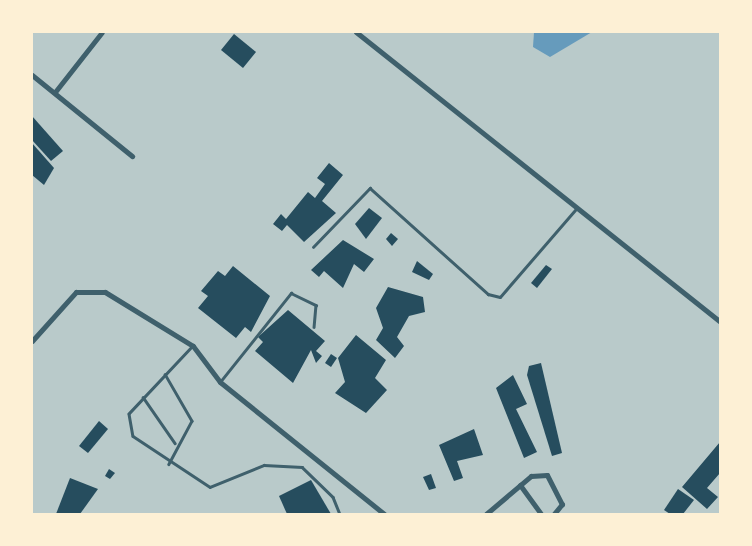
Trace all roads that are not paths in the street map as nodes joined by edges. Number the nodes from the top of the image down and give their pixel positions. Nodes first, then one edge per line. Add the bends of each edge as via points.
1 (102, 32) edge
2 (356, 32) edge
3 (32, 75) edge
4 (55, 92) junction
5 (132, 156) dead end
6 (577, 207) junction
7 (313, 247) dead end
8 (720, 322) edge
9 (314, 327) dead end
10 (32, 341) edge
11 (194, 346) junction
12 (165, 374) junction
13 (220, 383) junction
14 (143, 397) junction
15 (175, 443) junction
16 (169, 464) junction
17 (520, 485) junction
18 (340, 514) edge
19 (384, 514) edge
20 (486, 514) edge
21 (541, 514) edge
22 (554, 514) edge

1 - 4 street
2 - 6 street
3 - 4 street
4 - 5 street
6 - 7 lane via 500,297 481,289 370,188
6 - 8 street
9 - 13 lane via 316,305 291,293
10 - 11 street via 76,292 92,288
11 - 12 lane
11 - 13 street
12 - 14 lane
12 - 15 lane via 192,419
13 - 19 street
14 - 15 lane
14 - 16 lane via 129,414 128,428
15 - 16 lane
16 - 18 lane via 210,487 264,465 302,467 333,497
17 - 20 street
17 - 21 street
17 - 22 street via 547,475 562,504

